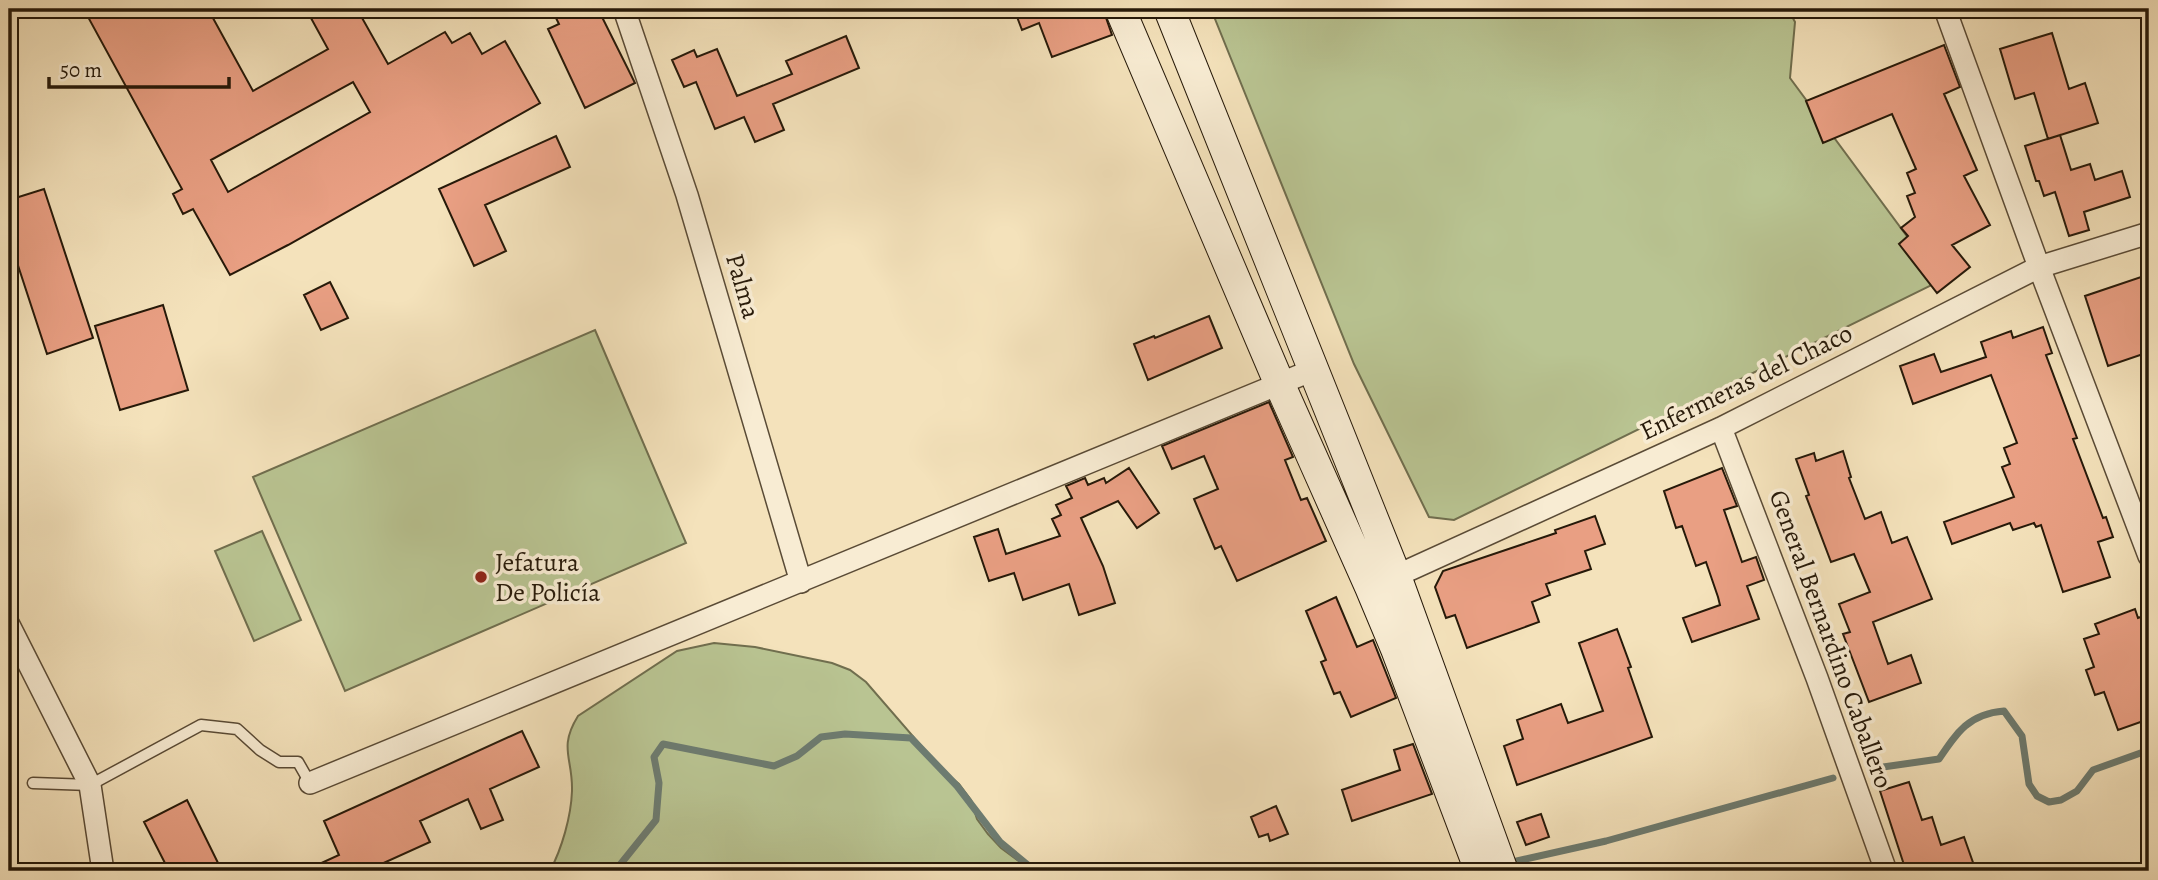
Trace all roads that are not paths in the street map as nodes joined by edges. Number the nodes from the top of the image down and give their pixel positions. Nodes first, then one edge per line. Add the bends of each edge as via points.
1 (624, 9) edge
2 (1119, 9) edge
3 (1169, 9) edge
4 (1945, 9) edge
5 (2149, 233) edge
6 (2039, 267) junction
7 (1313, 370) junction
8 (1280, 384) junction
9 (1721, 428) junction
10 (2149, 556) edge
11 (1383, 581) junction
12 (800, 582) junction
13 (9, 625) edge
14 (33, 783) dead end
15 (310, 783) joint
16 (90, 785) junction
17 (1473, 822) junction
18 (103, 871) edge
19 (1480, 871) edge
20 (1503, 871) edge
21 (1886, 871) edge

1 - 12 street, Palma via 687,195
2 - 8 main road
3 - 7 main road
4 - 6 street
5 - 6 street, Enfermeras del Chaco
6 - 9 street, Enfermeras del Chaco
6 - 10 street
7 - 8 street
7 - 11 main road
8 - 11 main road
8 - 12 street
9 - 11 street, Enfermeras del Chaco
9 - 21 street, General Bernardino Caballero
11 - 17 main road
12 - 15 street
13 - 16 street
14 - 16 lane
15 - 16 lane via 298,762 279,762 237,729 201,725
16 - 18 street
17 - 19 main road
17 - 20 main road

